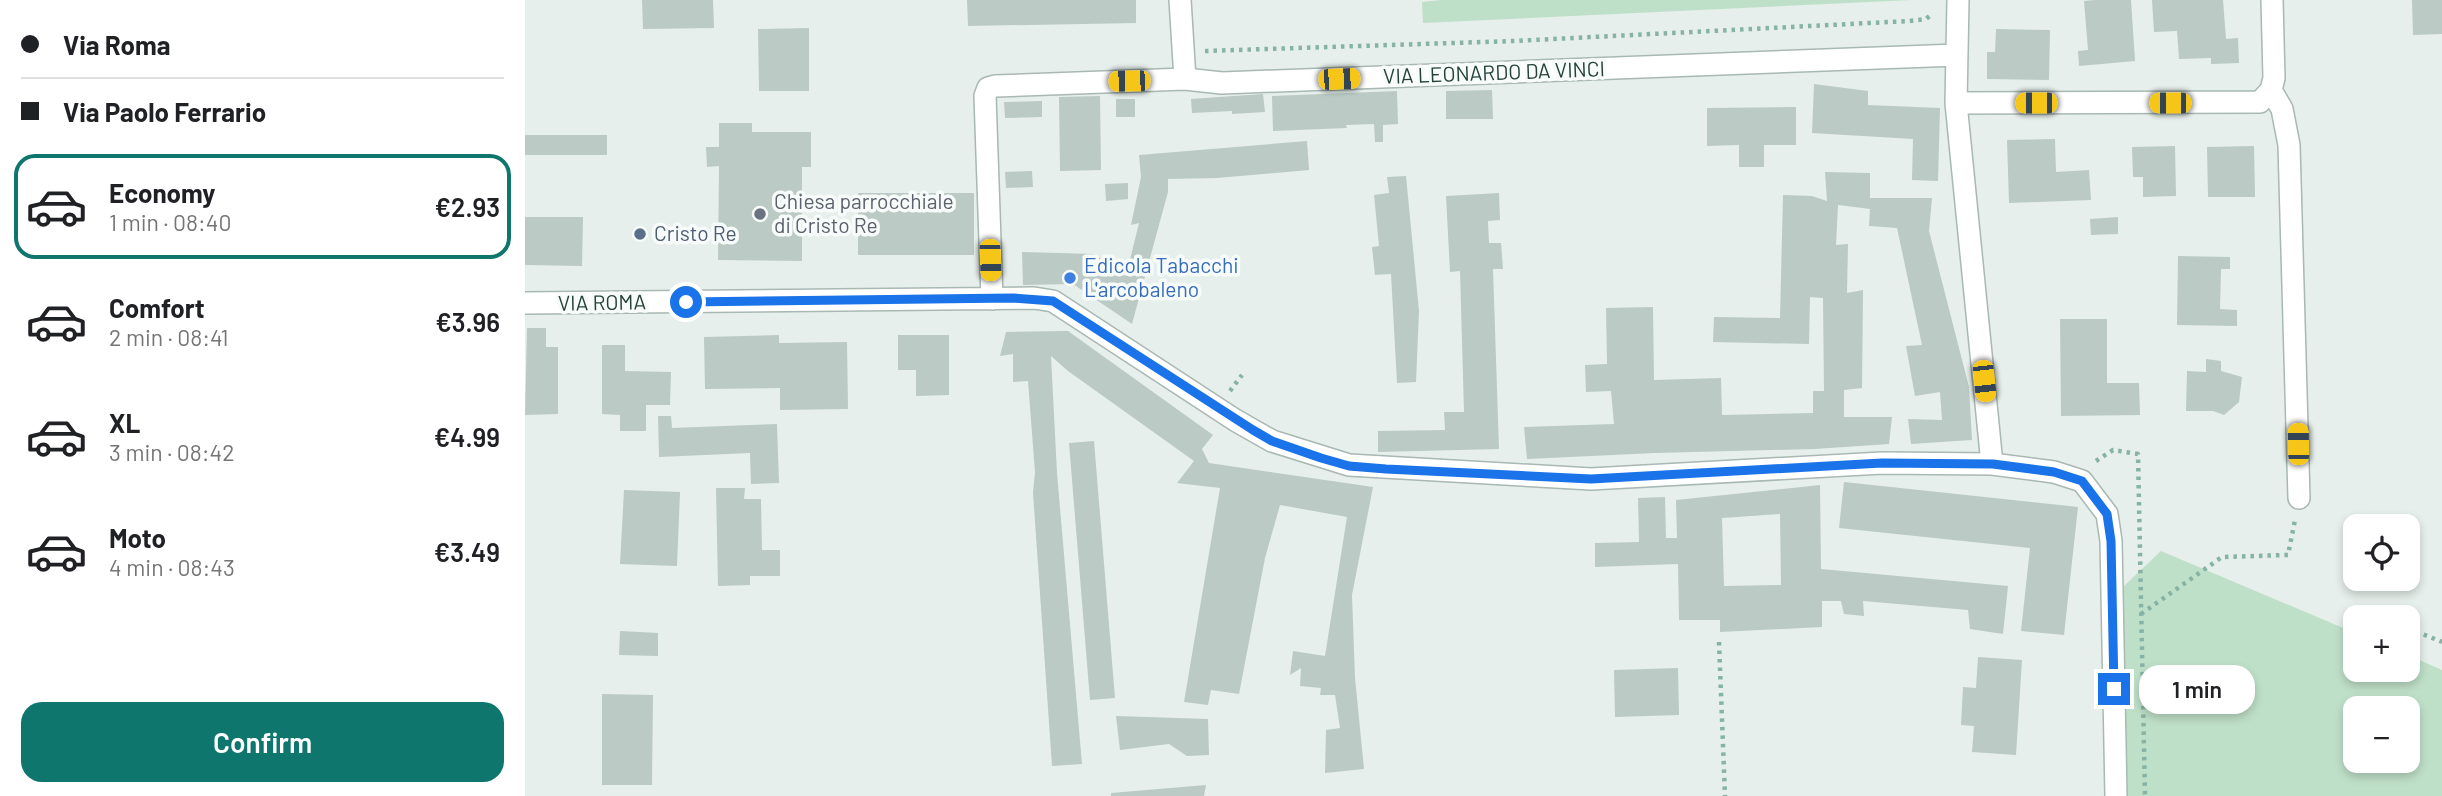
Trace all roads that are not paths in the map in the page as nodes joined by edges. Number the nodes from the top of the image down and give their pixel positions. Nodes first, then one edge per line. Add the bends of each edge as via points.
1 (1180, 0) edge
2 (1958, 0) edge
3 (2272, 0) edge
4 (1957, 55) junction
5 (1185, 79) junction
6 (2271, 90) junction
7 (1956, 103) junction
8 (992, 299) junction
9 (525, 303) edge
10 (1993, 464) junction
11 (2299, 498) road end
12 (2116, 796) edge

1 - 5 street
2 - 4 street
3 - 6 street
4 - 5 street, VIA LEONARDO DA VINCI via 1222,83
4 - 7 street
5 - 8 street, VIA LEONARDO DA VINCI via 988,88
6 - 7 street via 2260,102 2251,103
6 - 11 street via 2282,109 2289,145
7 - 10 street
8 - 9 street, VIA ROMA
8 - 10 street, VIA ROMA via 1053,301 1272,441 1349,466 1591,479 1882,463
10 - 12 street, VIA ROMA via 2054,472 2082,481 2107,514

